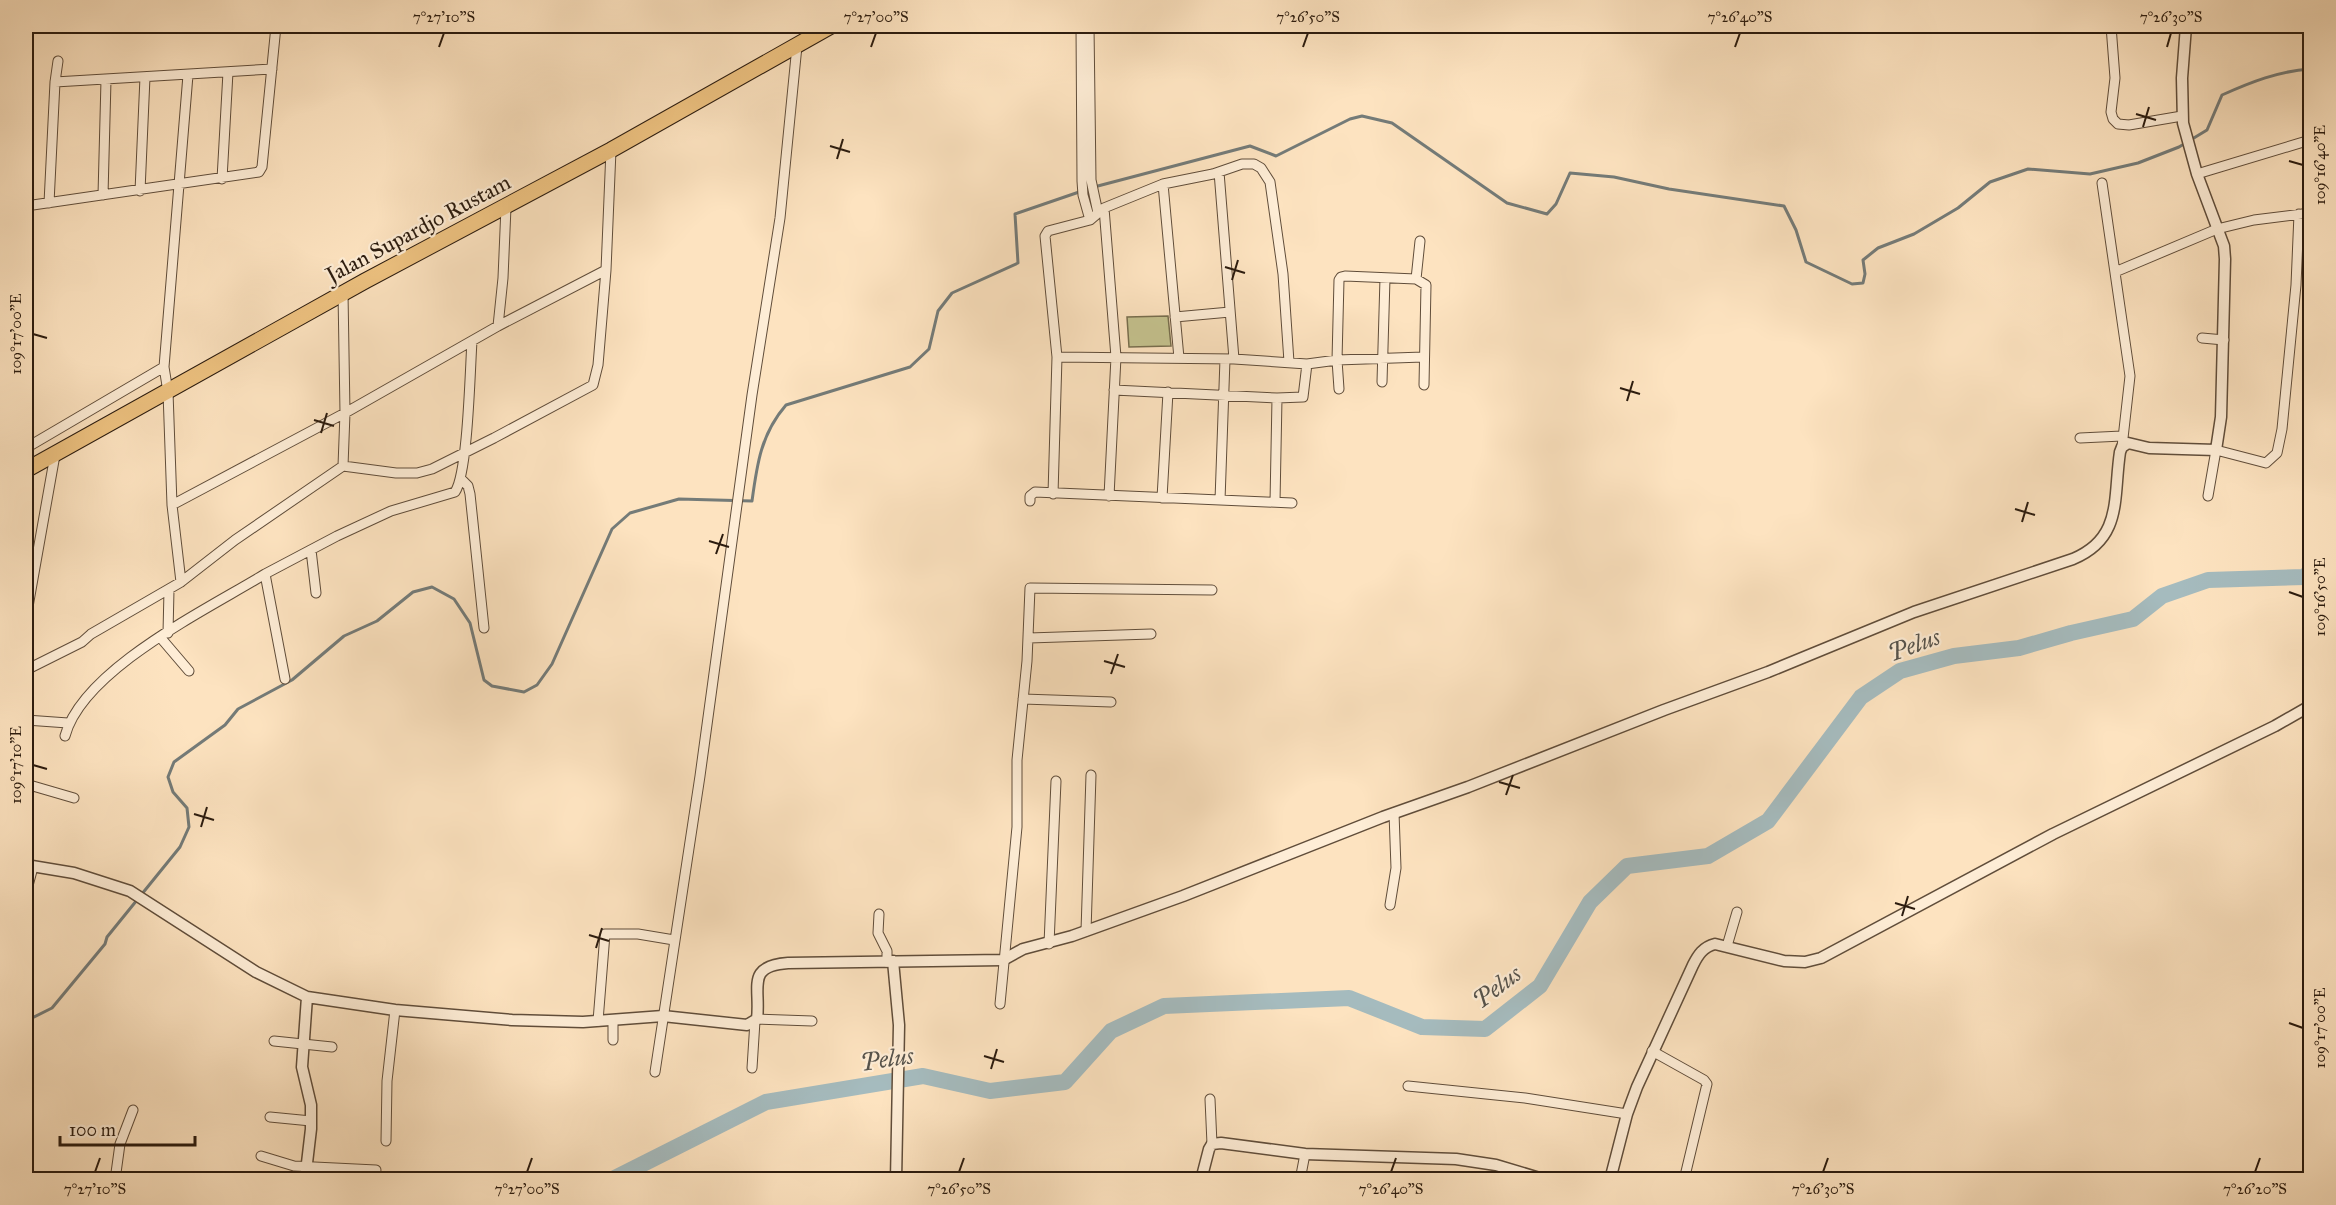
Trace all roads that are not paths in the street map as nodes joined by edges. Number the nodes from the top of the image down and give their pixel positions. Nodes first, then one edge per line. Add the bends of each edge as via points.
1 (276, 26) edge
2 (831, 26) edge
3 (1081, 26) edge
4 (1089, 26) edge
5 (2111, 26) edge
6 (2186, 26) edge
7 (796, 46) junction
8 (58, 61) dead end
9 (272, 69) junction
10 (228, 72) junction
11 (188, 75) junction
12 (146, 77) junction
13 (106, 80) junction
14 (55, 82) junction
15 (2182, 117) junction
16 (2310, 140) edge
17 (611, 150) junction
18 (1219, 172) junction
19 (2197, 174) junction
20 (222, 179) junction
21 (1086, 180) junction
22 (2102, 183) dead end
23 (1164, 184) junction
24 (180, 185) junction
25 (140, 191) junction
26 (103, 195) junction
27 (49, 203) junction
28 (26, 206) edge
29 (506, 207) junction
30 (2310, 213) edge
31 (1098, 214) junction
32 (2299, 214) junction
33 (2217, 229) junction
34 (1420, 241) dead end
35 (606, 270) junction
36 (2115, 272) junction
37 (1385, 278) junction
38 (1416, 279) junction
39 (343, 293) junction
40 (1230, 312) junction
41 (1175, 317) junction
42 (498, 327) junction
43 (2202, 338) dead end
44 (2224, 340) junction
45 (472, 341) junction
46 (1058, 357) junction
47 (1116, 357) junction
48 (1424, 357) junction
49 (1179, 358) junction
50 (1383, 358) junction
51 (1229, 359) junction
52 (1337, 360) junction
53 (1289, 362) junction
54 (1307, 364) junction
55 (164, 367) junction
56 (1382, 382) dead end
57 (1424, 385) dead end
58 (1339, 389) dead end
59 (1114, 390) junction
60 (168, 392) junction
61 (1168, 392) junction
62 (1225, 394) junction
63 (1277, 398) junction
64 (345, 412) junction
65 (2080, 438) dead end
66 (2122, 442) junction
67 (26, 448) edge
68 (2216, 450) junction
69 (464, 453) junction
70 (55, 455) junction
71 (342, 466) junction
72 (26, 470) edge
73 (461, 479) junction
74 (1053, 494) junction
75 (1109, 496) junction
76 (2208, 496) dead end
77 (1162, 498) junction
78 (1220, 500) junction
79 (1030, 501) dead end
80 (1275, 502) junction
81 (1292, 503) dead end
82 (172, 505) junction
83 (311, 550) junction
84 (265, 574) junction
85 (29, 580) edge
86 (181, 582) junction
87 (169, 590) junction
88 (1212, 590) dead end
89 (316, 593) dead end
90 (26, 618) edge
91 (484, 628) dead end
92 (1151, 633) dead end
93 (164, 635) junction
94 (1029, 638) junction
95 (26, 670) edge
96 (189, 671) dead end
97 (285, 679) dead end
98 (1023, 699) junction
99 (1111, 702) dead end
100 (2310, 706) edge
101 (26, 720) edge
102 (68, 723) junction
103 (65, 736) dead end
104 (1091, 775) dead end
105 (1056, 781) dead end
106 (26, 783) edge
107 (74, 798) dead end
108 (1394, 813) junction
109 (29, 866) edge
110 (26, 893) edge
111 (1390, 905) dead end
112 (1737, 912) dead end
113 (879, 914) dead end
114 (1086, 931) junction
115 (674, 940) junction
116 (1049, 944) junction
117 (1727, 946) junction
118 (1003, 960) junction
119 (890, 962) junction
120 (307, 996) junction
121 (1000, 1004) dead end
122 (395, 1010) junction
123 (663, 1016) junction
124 (614, 1020) junction
125 (756, 1020) junction
126 (812, 1021) dead end
127 (598, 1022) junction
128 (613, 1040) dead end
129 (274, 1041) dead end
130 (303, 1044) junction
131 (332, 1047) dead end
132 (1652, 1051) junction
133 (752, 1068) dead end
134 (655, 1072) dead end
135 (1408, 1086) dead end
136 (1210, 1099) dead end
137 (133, 1110) dead end
138 (1628, 1114) junction
139 (270, 1118) dead end
140 (311, 1121) junction
141 (386, 1141) dead end
142 (1212, 1144) junction
143 (1305, 1154) junction
144 (261, 1156) dead end
145 (307, 1166) junction
146 (376, 1170) dead end
147 (115, 1179) edge
148 (305, 1179) edge
149 (896, 1179) edge
150 (1201, 1179) edge
151 (1300, 1179) edge
152 (1546, 1179) edge
153 (1610, 1179) edge
154 (1684, 1179) edge

1 - 9 street
2 - 7 highway, Jalan Supardjo Rustam
3 - 21 street
4 - 21 street
5 - 15 street via 2113,119 2129,125
6 - 15 street
7 - 17 highway, Jalan Supardjo Rustam
7 - 115 street via 780,218
8 - 14 street
9 - 10 street
9 - 20 street via 261,171
10 - 11 street
10 - 20 street
11 - 12 street
11 - 24 street
12 - 13 street
12 - 25 street
13 - 14 street
13 - 26 street
14 - 27 street
15 - 19 street
16 - 19 street
17 - 29 highway, Jalan Supardjo Rustam
17 - 35 street
18 - 23 street
18 - 40 street
18 - 53 street via 1254,164 1270,182 1283,274
19 - 33 street
20 - 24 street
21 - 31 street
22 - 36 street
23 - 31 street
23 - 41 street
24 - 25 street
24 - 55 street
25 - 26 street
26 - 27 street
27 - 28 street
29 - 39 highway, Jalan Supardjo Rustam
29 - 42 street
30 - 32 street
31 - 46 street via 1050,230 1045,236
31 - 47 street
32 - 33 street
32 - 68 street via 2296,285 2277,453 2266,463
33 - 36 street
33 - 44 street via 2225,259
34 - 38 street
35 - 42 street
35 - 69 street via 593,385
36 - 66 street via 2130,376
37 - 38 street
37 - 50 street
37 - 52 street via 1341,277
38 - 48 street via 1427,288
39 - 60 highway, Jalan Supardjo Rustam
39 - 64 street
40 - 41 street
40 - 51 street
41 - 49 street
42 - 45 street
43 - 44 street
44 - 68 street
45 - 64 street
45 - 69 street
46 - 47 street
46 - 74 street
47 - 49 street
47 - 59 street
48 - 50 street
48 - 57 street
49 - 51 street
50 - 52 street
50 - 56 street
51 - 53 street
51 - 62 street
52 - 54 street
52 - 58 street
53 - 54 street
54 - 63 street via 1303,397
55 - 60 street
55 - 67 street
59 - 61 street
59 - 75 street
60 - 70 highway, Jalan Supardjo Rustam
60 - 82 street
61 - 62 street
61 - 77 street
62 - 63 street
62 - 78 street
63 - 80 street
64 - 71 street
64 - 82 street
65 - 66 street
66 - 68 street via 2149,448
66 - 108 street via 2109,528 2097,546 2084,554 1914,612 1768,672
68 - 76 street
69 - 71 street via 417,472
69 - 73 street
70 - 72 highway, Jalan Supardjo Rustam
70 - 85 street
71 - 86 street
73 - 83 street via 455,492 391,511
73 - 91 street via 470,494
74 - 75 street
74 - 79 street via 1035,492
75 - 77 street
77 - 78 street
78 - 80 street
80 - 81 street
82 - 86 street
83 - 84 street
83 - 89 street
84 - 93 street
84 - 97 street
85 - 90 street
86 - 87 street
87 - 93 street
87 - 95 street
88 - 94 street via 1030,588
92 - 94 street
93 - 96 street
93 - 102 street via 123,663 81,703
94 - 98 street
98 - 99 street
98 - 118 street via 1017,760 1017,827
100 - 117 street via 2042,839 1821,958 1784,961
101 - 102 street
102 - 103 street
104 - 114 street
105 - 116 street
106 - 107 street
108 - 111 street via 1396,868
108 - 114 street
109 - 110 street
109 - 120 street via 74,873 130,891 256,972
112 - 117 street
113 - 119 street via 878,933
114 - 116 street
115 - 123 street
115 - 127 street via 605,934
116 - 118 street via 1023,949
117 - 132 street via 1712,944 1699,955
118 - 119 street
118 - 121 street
119 - 125 street via 766,966 758,979
119 - 149 street via 899,1025
120 - 122 street
120 - 130 street
122 - 127 street via 512,1020
122 - 141 street via 387,1082
123 - 124 street
123 - 125 street via 747,1025
123 - 134 street
124 - 127 street
124 - 128 street
125 - 126 street
125 - 133 street
129 - 130 street
130 - 131 street
130 - 140 street via 302,1067
132 - 138 street
132 - 154 street via 1707,1084
135 - 138 street
136 - 142 street
137 - 147 street via 120,1144
138 - 153 street
139 - 140 street
140 - 145 street
142 - 143 street
142 - 150 street
143 - 151 street
143 - 152 street via 1456,1158
144 - 145 street
145 - 146 street
145 - 148 street

